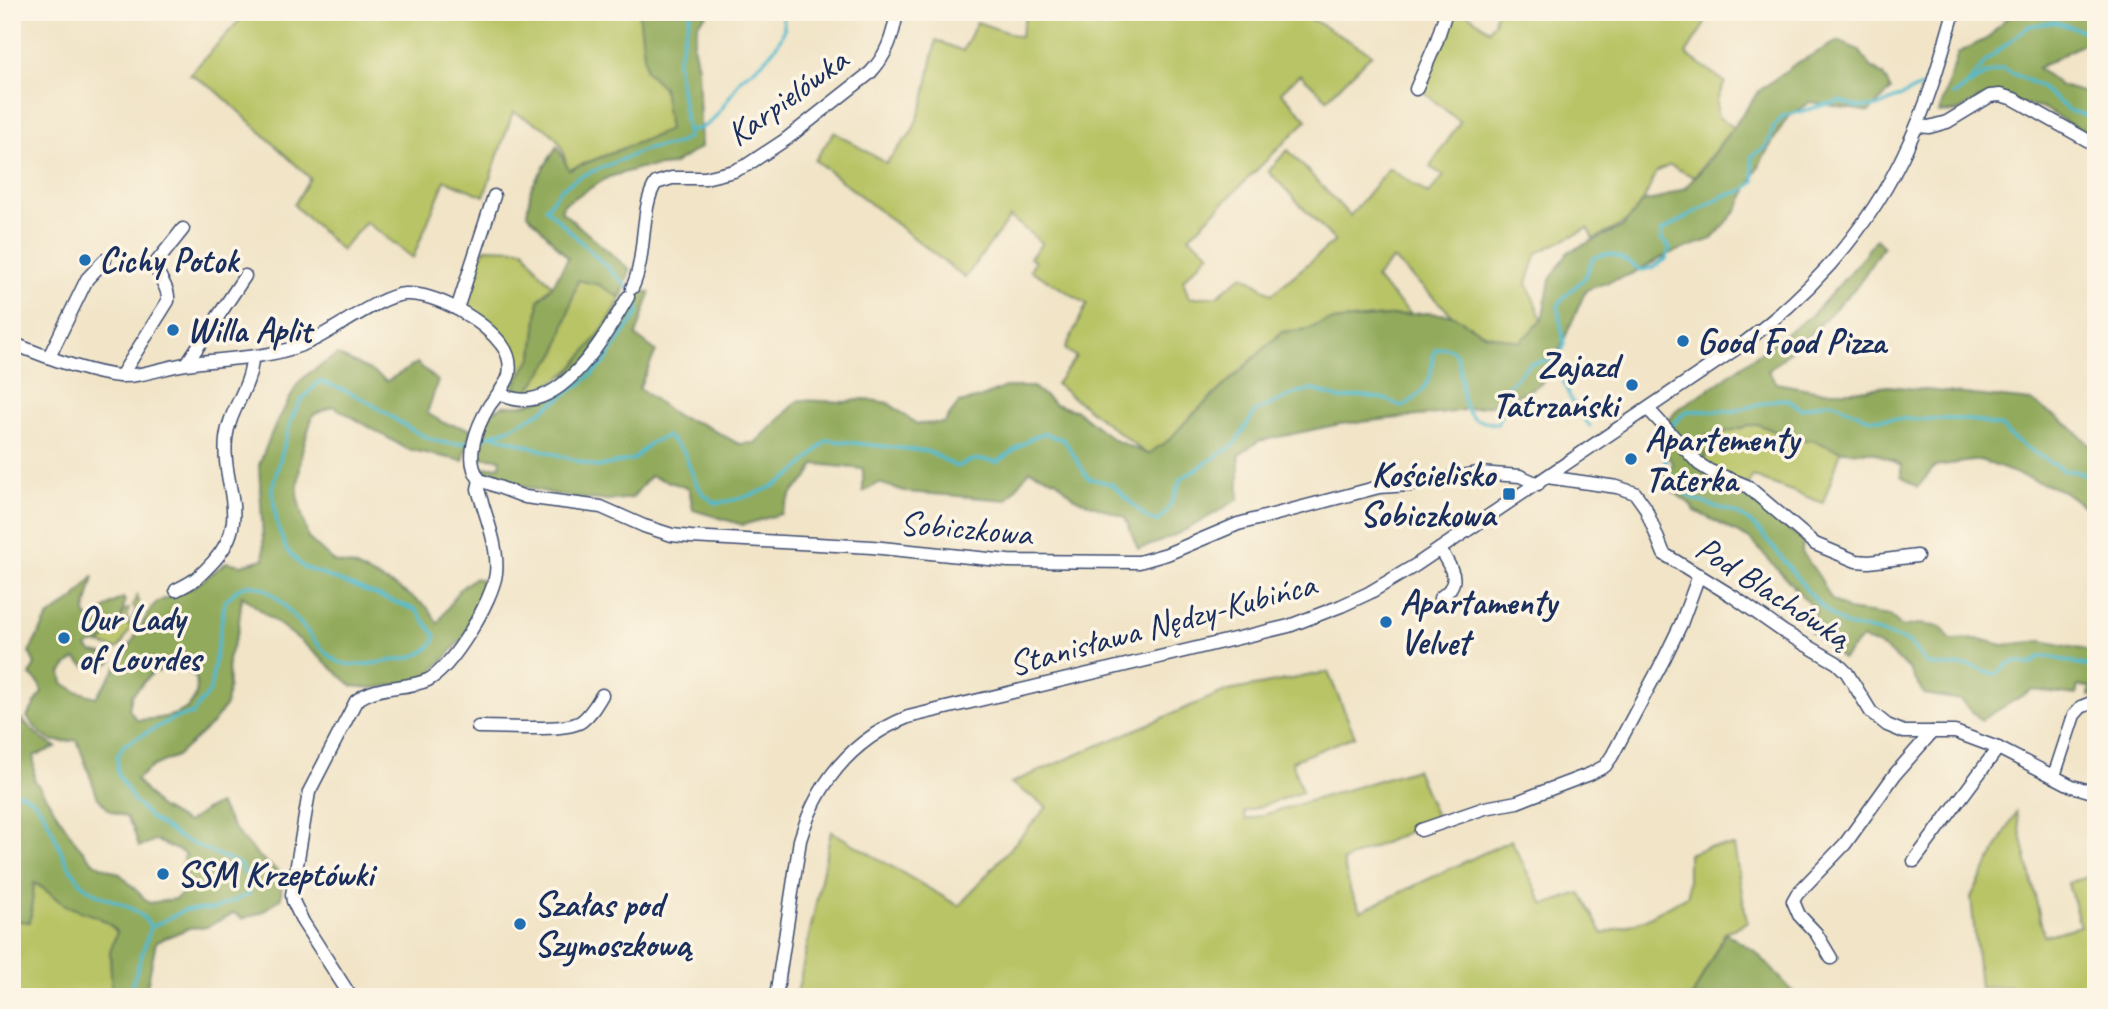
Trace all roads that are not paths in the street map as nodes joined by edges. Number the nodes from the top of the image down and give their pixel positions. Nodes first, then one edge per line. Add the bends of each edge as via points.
1 (897, 12) edge
2 (1446, 12) edge
3 (1954, 12) edge
4 (1416, 89) dead end
5 (1917, 126) junction
6 (2096, 145) edge
7 (494, 196) dead end
8 (183, 229) dead end
9 (105, 260) dead end
10 (246, 276) dead end
11 (457, 309) junction
12 (12, 343) edge
13 (49, 357) junction
14 (252, 358) junction
15 (187, 363) junction
16 (121, 376) junction
17 (499, 393) junction
18 (1648, 409) junction
19 (480, 480) junction
20 (1542, 481) junction
21 (1440, 549) junction
22 (1917, 556) dead end
23 (1699, 575) junction
24 (176, 590) dead end
25 (1440, 598) dead end
26 (601, 695) dead end
27 (2096, 701) edge
28 (478, 727) dead end
29 (1932, 732) junction
30 (1998, 748) junction
31 (2054, 776) junction
32 (2096, 793) edge
33 (1421, 830) dead end
34 (1914, 861) dead end
35 (1831, 958) dead end
36 (351, 997) edge
37 (776, 997) edge

1 - 17 street, Karpielówka via 880,62 785,140 734,171 656,183 649,201 640,269 604,338 565,382 542,395 512,399
2 - 4 street
3 - 5 street, Stanisława Nędzy-Kubińca
5 - 6 street via 1947,122 1990,96 2000,95
5 - 18 street, Stanisława Nędzy-Kubińca via 1870,214 1807,291 1758,333
7 - 11 street
8 - 16 street via 156,266 169,293 168,301
9 - 13 street via 87,279
10 - 15 street
11 - 14 street via 424,297 398,295 309,342
11 - 17 street via 484,326 507,353 509,373
12 - 13 street
13 - 16 street
14 - 15 street
14 - 24 street via 250,380 226,440 233,509 229,541 195,581
15 - 16 street
17 - 19 street via 480,424 472,450 471,464
18 - 20 street, Stanisława Nędzy-Kubińca
18 - 22 street via 1699,464 1747,486 1815,544 1856,561
19 - 20 street, Sobiczkowa via 525,497 601,507 672,535 1084,563 1139,562 1238,524 1379,487 1479,472
19 - 36 street via 478,489 496,572 477,619 445,668 429,679 390,687 356,701 310,792 293,901
20 - 21 street, Stanisława Nędzy-Kubińca
20 - 23 street, Pod Blachówką via 1635,493 1646,507 1664,554
21 - 25 street via 1455,577 1453,586
21 - 37 street, Stanisława Nędzy-Kubińca via 1369,593 1289,626 908,717 875,733 830,775 805,825
23 - 29 street, Pod Blachówką via 1837,663 1871,712 1887,725 1904,732
23 - 33 street via 1664,659 1605,766 1517,802
26 - 28 street via 580,723 565,727
27 - 31 street via 2074,715
29 - 30 street, Pod Blachówką via 1955,732
29 - 35 street via 1845,844 1793,901
30 - 31 street, Pod Blachówką
30 - 34 street
31 - 32 street, Pod Blachówką

